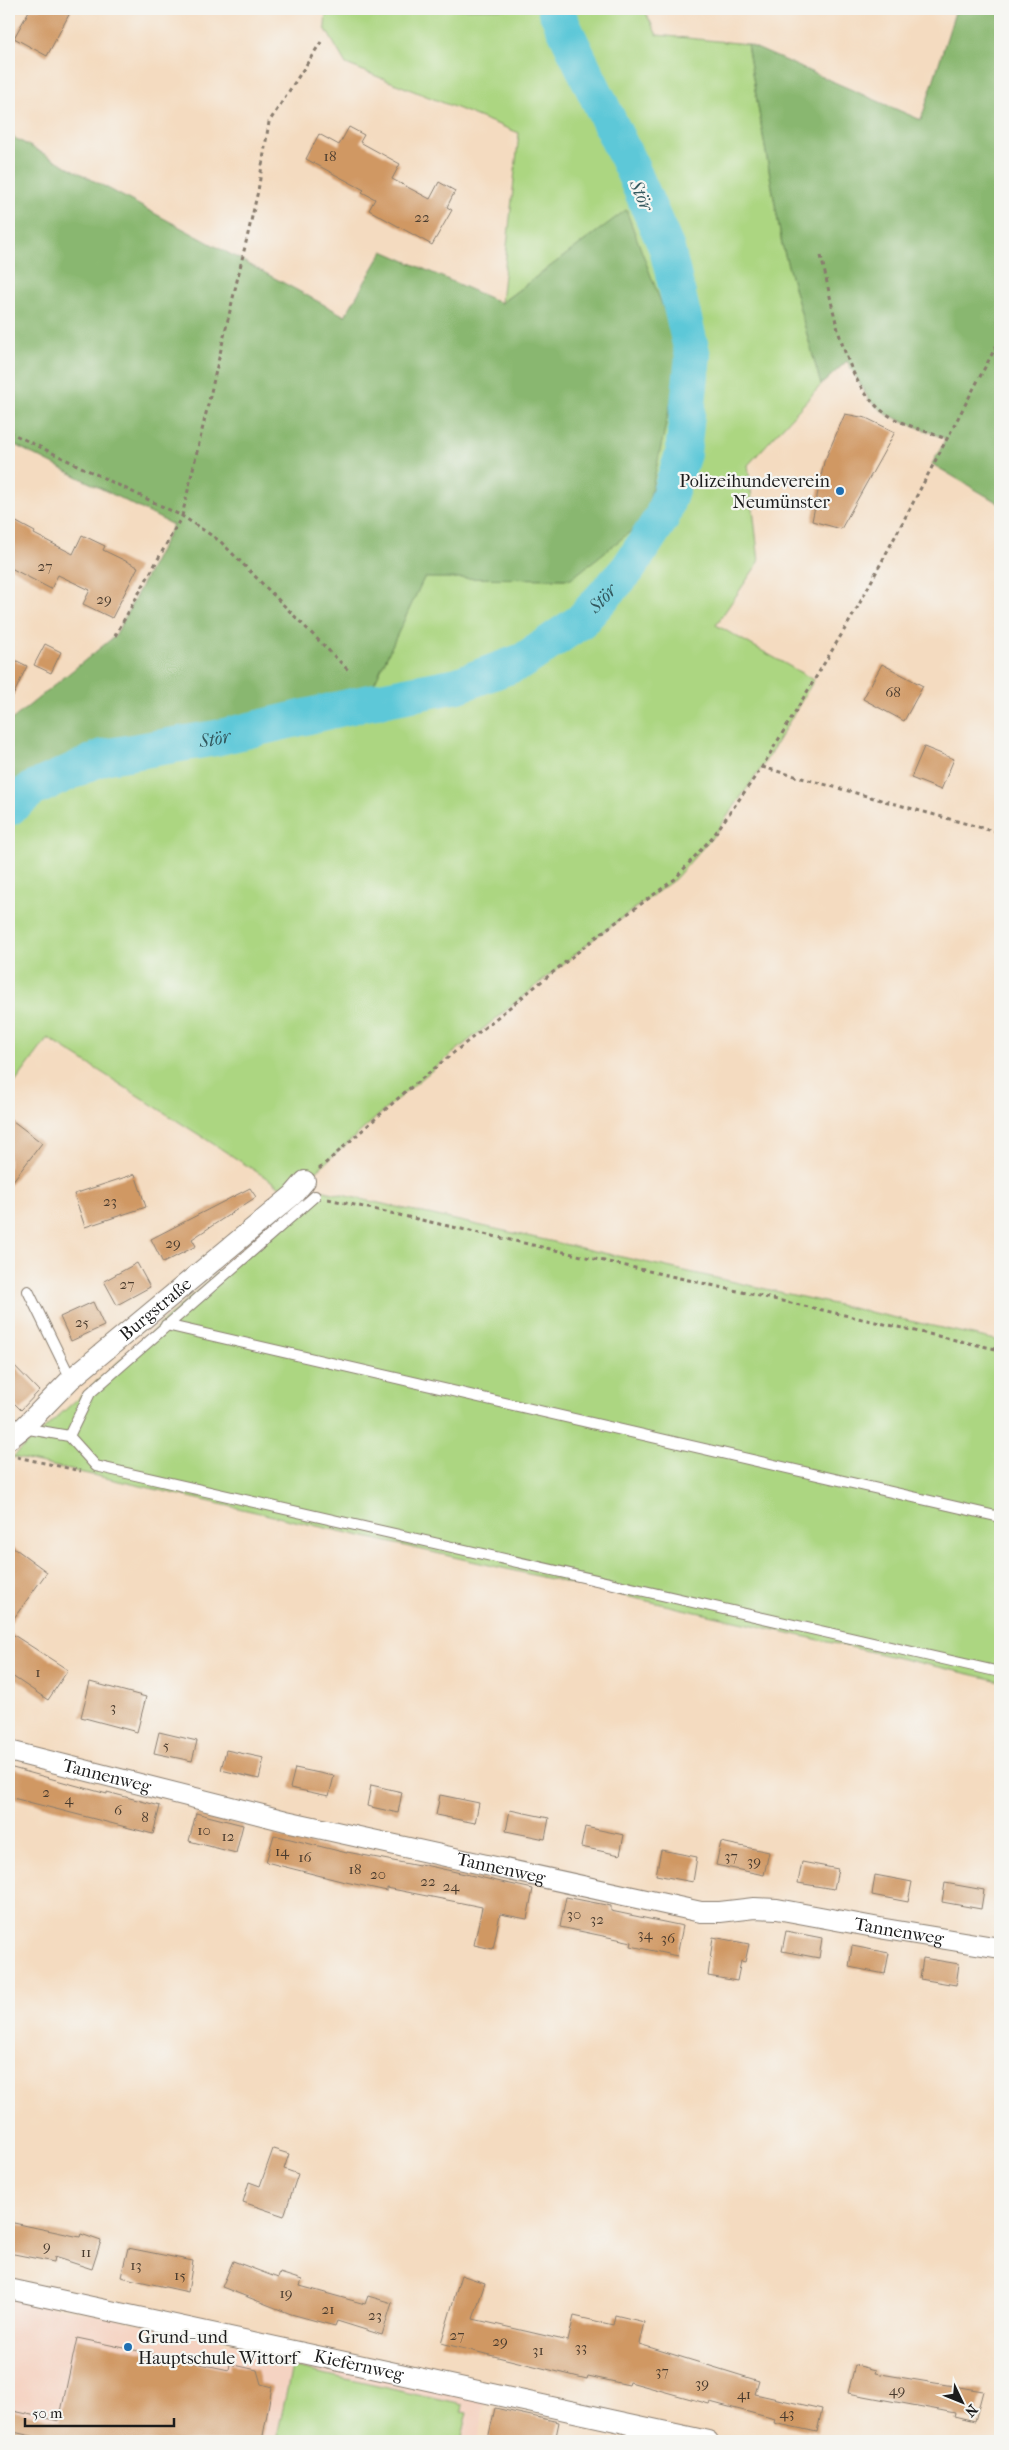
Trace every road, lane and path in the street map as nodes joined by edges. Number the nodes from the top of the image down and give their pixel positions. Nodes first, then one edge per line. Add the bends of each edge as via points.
1 (321, 42) dead end
2 (821, 256) dead end
3 (1000, 339) edge
4 (9, 432) edge
5 (946, 439) junction
6 (182, 516) junction
7 (115, 636) dead end
8 (350, 672) dead end
9 (762, 767) junction
10 (1000, 833) edge
11 (310, 1188) junction
12 (28, 1291) dead end
13 (166, 1325) junction
14 (1000, 1350) edge
15 (71, 1379) junction
16 (16, 1433) edge
17 (69, 1436) junction
18 (1000, 1517) edge
19 (1000, 1672) edge
20 (9, 1751) edge
21 (1000, 1948) edge
22 (9, 2289) edge
23 (708, 2441) edge

1 - 6 path via 269,122 258,191
2 - 5 path via 848,361 869,400 886,414
3 - 5 path
4 - 6 path
5 - 9 path via 855,612
6 - 7 path
6 - 8 path via 220,541
9 - 10 path
9 - 11 path via 714,834 675,879 600,934 411,1087
11 - 13 lane
11 - 14 path
11 - 15 street, Burgstraße via 293,1195
12 - 15 lane
13 - 17 lane via 90,1393
13 - 18 lane
15 - 16 street, Burgstraße
16 - 17 lane
17 - 19 lane via 96,1466
20 - 21 street, Tannenweg via 295,1823 701,1912 777,1909
22 - 23 street, Kiefernweg

